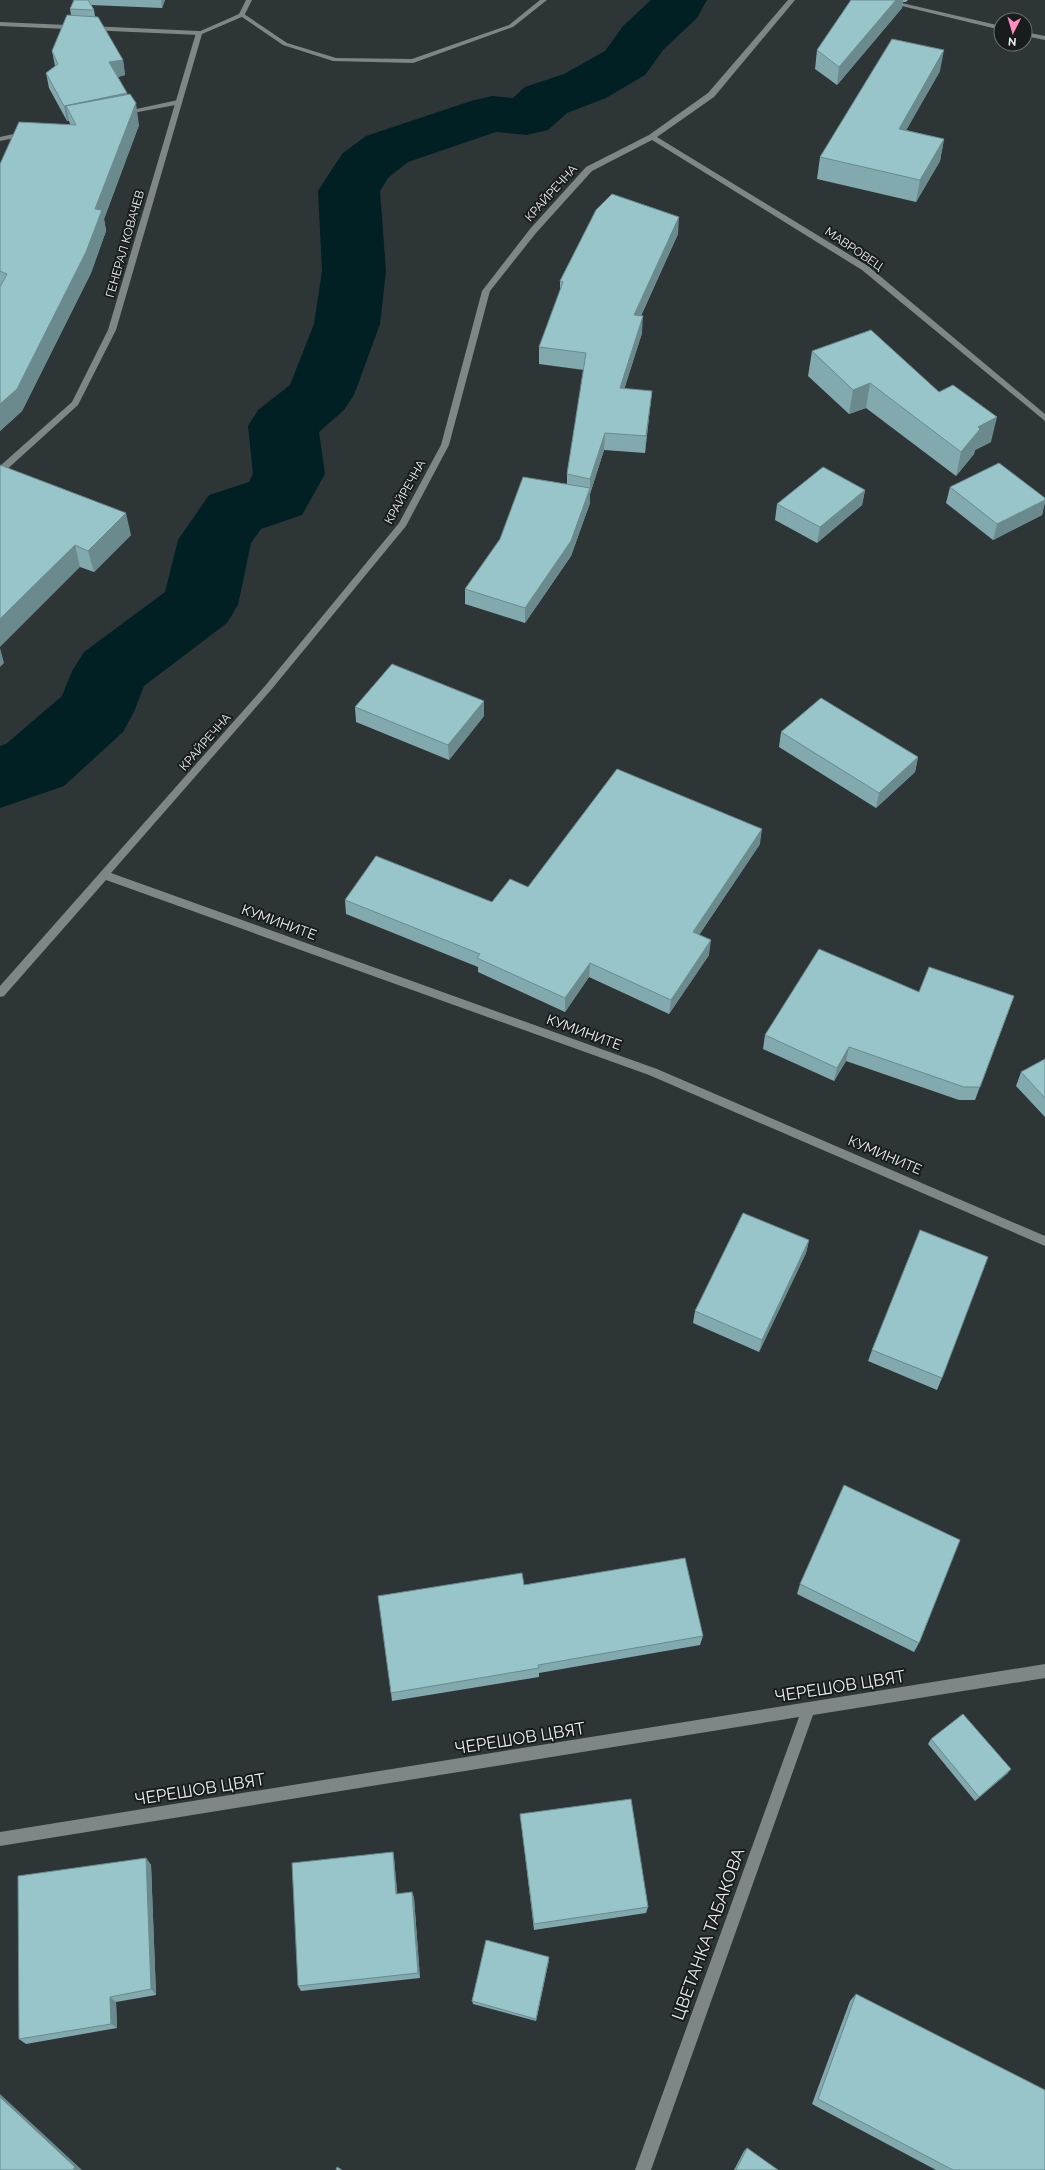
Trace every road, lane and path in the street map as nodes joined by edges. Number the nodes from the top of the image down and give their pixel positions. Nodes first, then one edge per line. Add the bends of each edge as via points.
1 (249, 0) edge
2 (544, 0) edge
3 (792, 0) edge
4 (880, 0) edge
5 (242, 16) junction
6 (0, 24) edge
7 (993, 26) edge
8 (199, 33) junction
9 (1033, 36) edge
10 (1045, 38) edge
11 (178, 102) junction
12 (116, 115) edge
13 (39, 131) edge
14 (652, 137) junction
15 (0, 139) edge
16 (1045, 418) edge
17 (0, 471) edge
18 (104, 875) junction
19 (0, 993) edge
20 (1045, 1240) edge
21 (1045, 1671) edge
22 (808, 1710) junction
23 (0, 1839) edge
24 (643, 2170) edge

1 - 5 street
2 - 5 street via 511,26 413,61 335,60 285,44
3 - 14 street, КРАЙРЕЧНА via 711,96
4 - 7 street
5 - 8 street
6 - 8 street
8 - 11 street, ГЕНЕРАЛ КОВАЧЕВ
9 - 10 street
11 - 12 street
11 - 17 street, ГЕНЕРАЛ КОВАЧЕВ via 112,330 75,403
13 - 15 street
14 - 16 street, МАВРОВЕЦ via 865,268
14 - 18 street, КРАЙРЕЧНА via 589,169 533,231 486,291 444,445 403,524 268,688
18 - 19 street, КРАЙРЕЧНА
18 - 20 street, КУМИНИТЕ via 653,1072
21 - 22 street, ЧЕРЕШОВ ЦВЯТ
22 - 23 street, ЧЕРЕШОВ ЦВЯТ
22 - 24 street, ЦВЕТАНКА ТАБАКОВА

